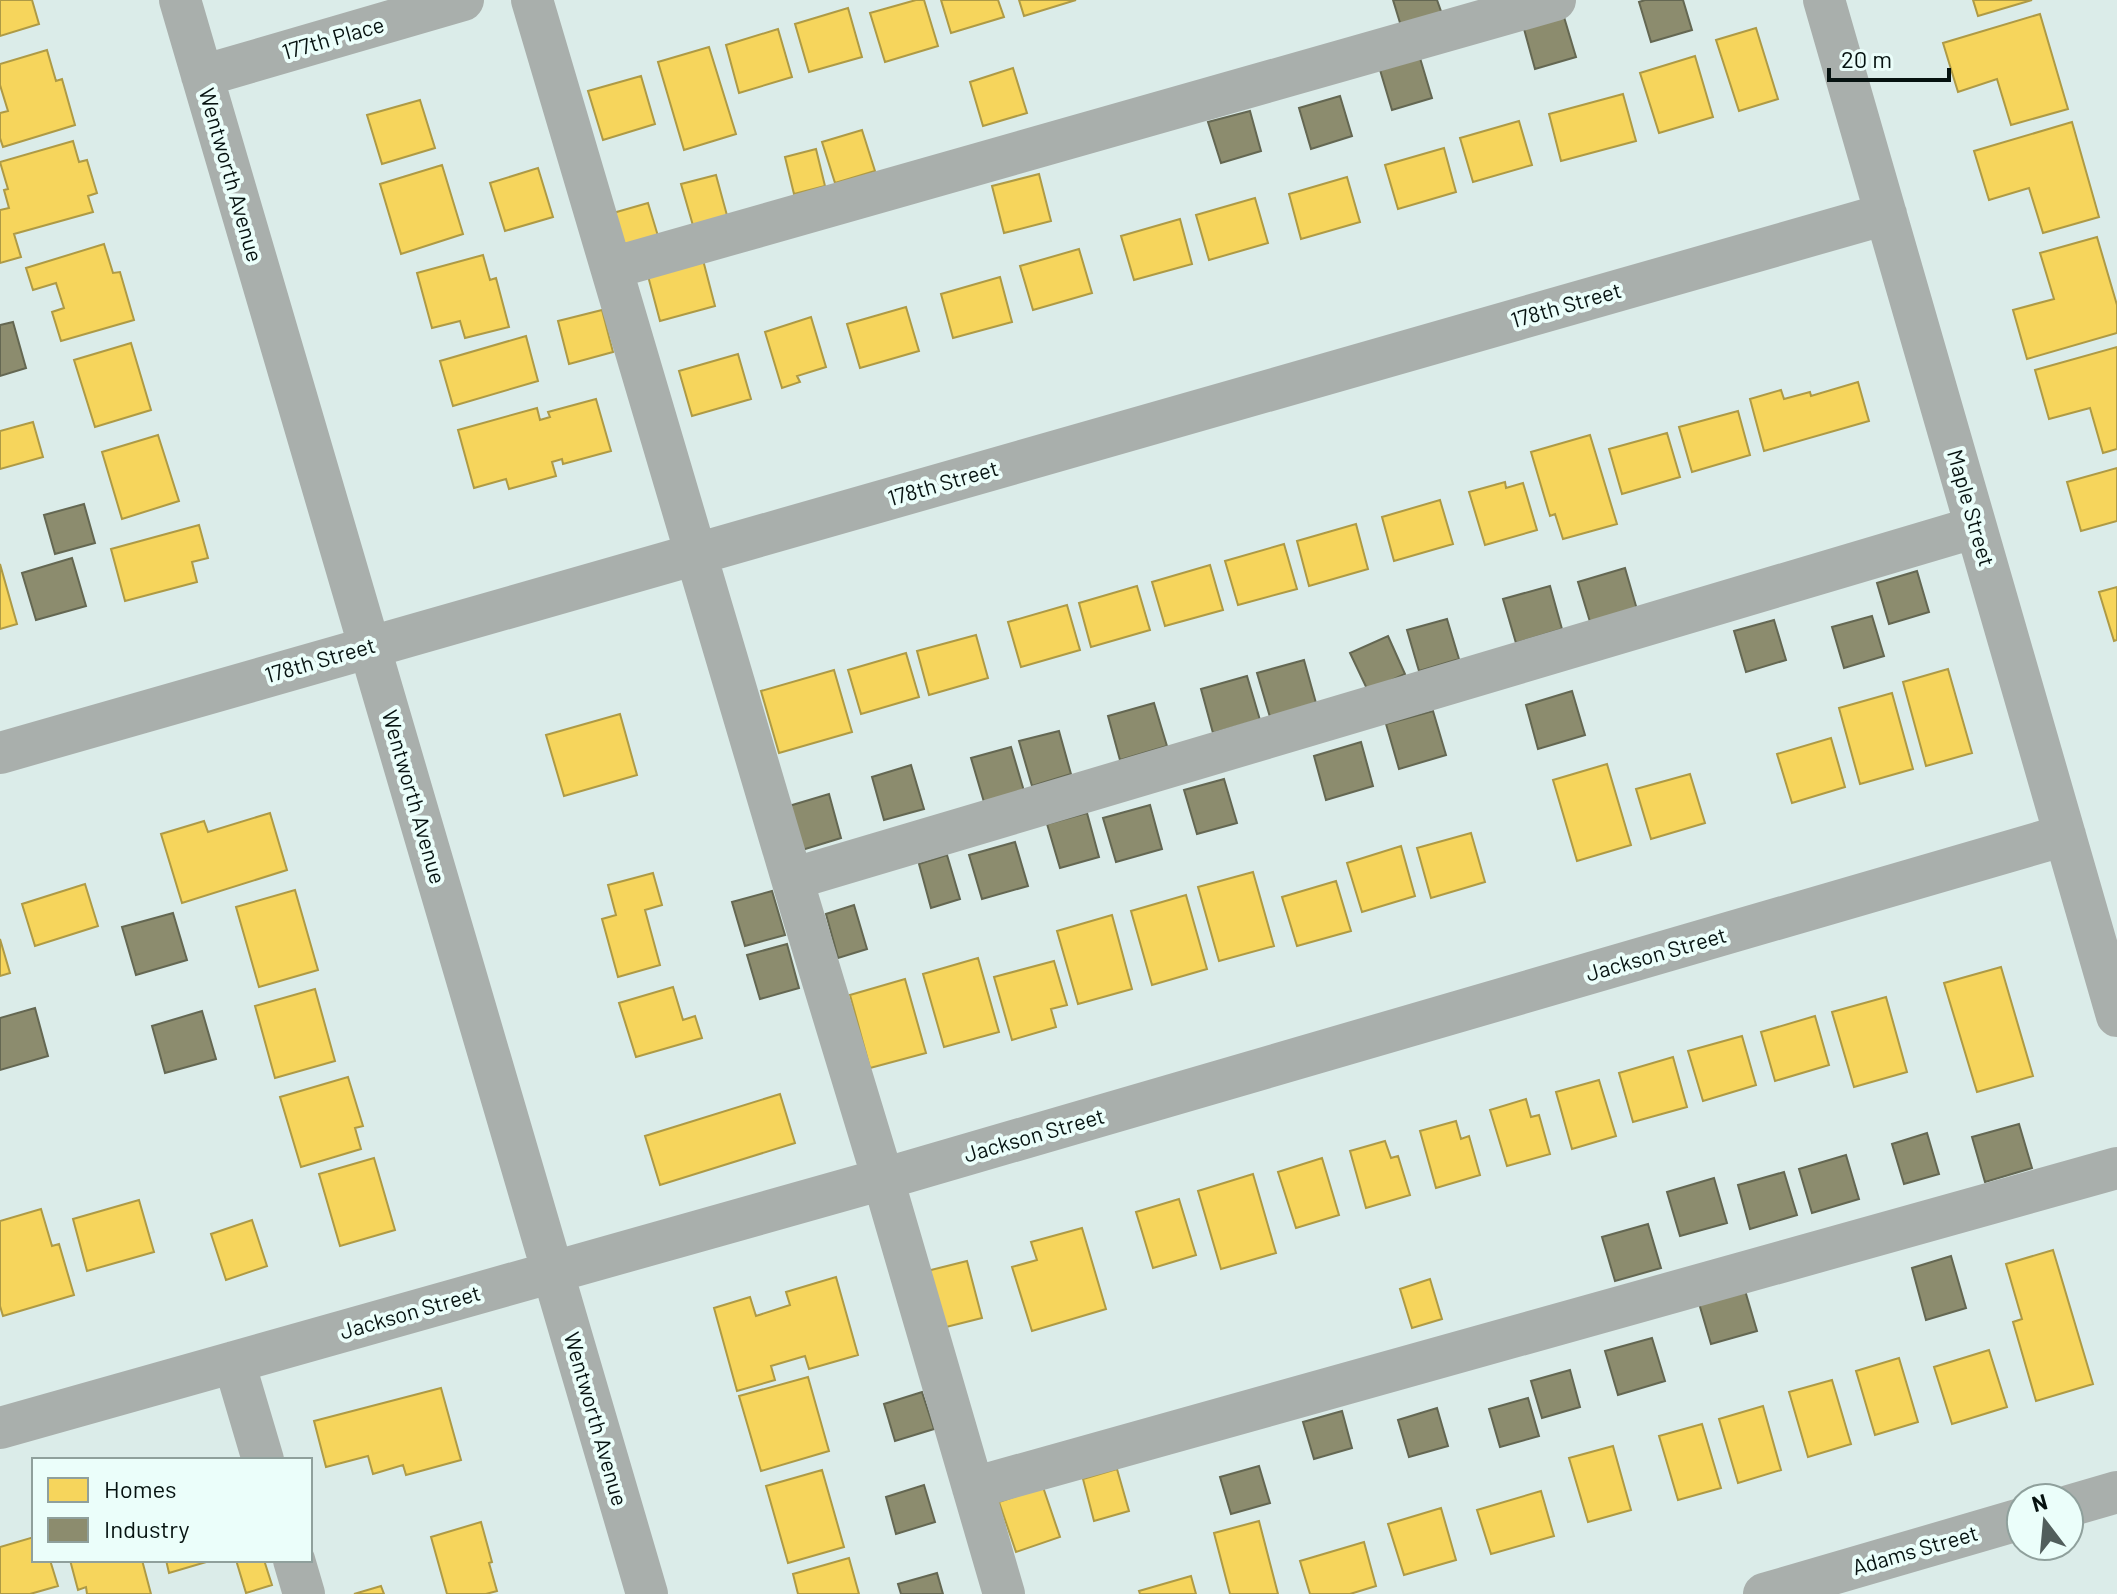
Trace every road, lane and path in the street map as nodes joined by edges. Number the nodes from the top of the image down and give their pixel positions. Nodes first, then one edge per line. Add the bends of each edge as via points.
1 (180, 0) edge
2 (463, 0) edge
3 (532, 0) edge
4 (1555, 0) edge
5 (1824, 0) edge
6 (202, 76) junction
7 (1886, 214) junction
8 (612, 268) junction
9 (1976, 527) junction
10 (696, 554) junction
11 (369, 646) junction
12 (0, 753) edge
13 (2065, 835) junction
14 (792, 879) junction
15 (2117, 1016) edge
16 (2117, 1168) edge
17 (883, 1179) junction
18 (552, 1272) junction
19 (234, 1362) junction
20 (0, 1428) edge
21 (262, 1458) edge
22 (973, 1488) junction
23 (2117, 1492) edge
24 (2085, 1501) edge
25 (2005, 1524) edge
26 (295, 1562) edge
27 (304, 1594) edge
28 (647, 1594) edge
29 (1004, 1594) edge
30 (1764, 1594) edge

1 - 6 street, Wentworth Avenue
2 - 6 street, 177th Place
3 - 8 street
4 - 8 street
5 - 7 street, Maple Street
6 - 11 street, Wentworth Avenue
7 - 9 street, Maple Street
7 - 10 street, 178th Street
8 - 10 street
9 - 13 street, Maple Street
9 - 14 street
10 - 11 street, 178th Street
10 - 14 street
11 - 12 street, 178th Street
11 - 18 street, Wentworth Avenue
13 - 15 street, Maple Street
13 - 17 street, Jackson Street
14 - 17 street
16 - 22 street
17 - 18 street, Jackson Street
17 - 22 street
18 - 19 street, Jackson Street
18 - 28 street, Wentworth Avenue
19 - 20 street, Jackson Street
19 - 21 street
22 - 29 street
23 - 24 street
25 - 30 street, Adams Street
26 - 27 street

